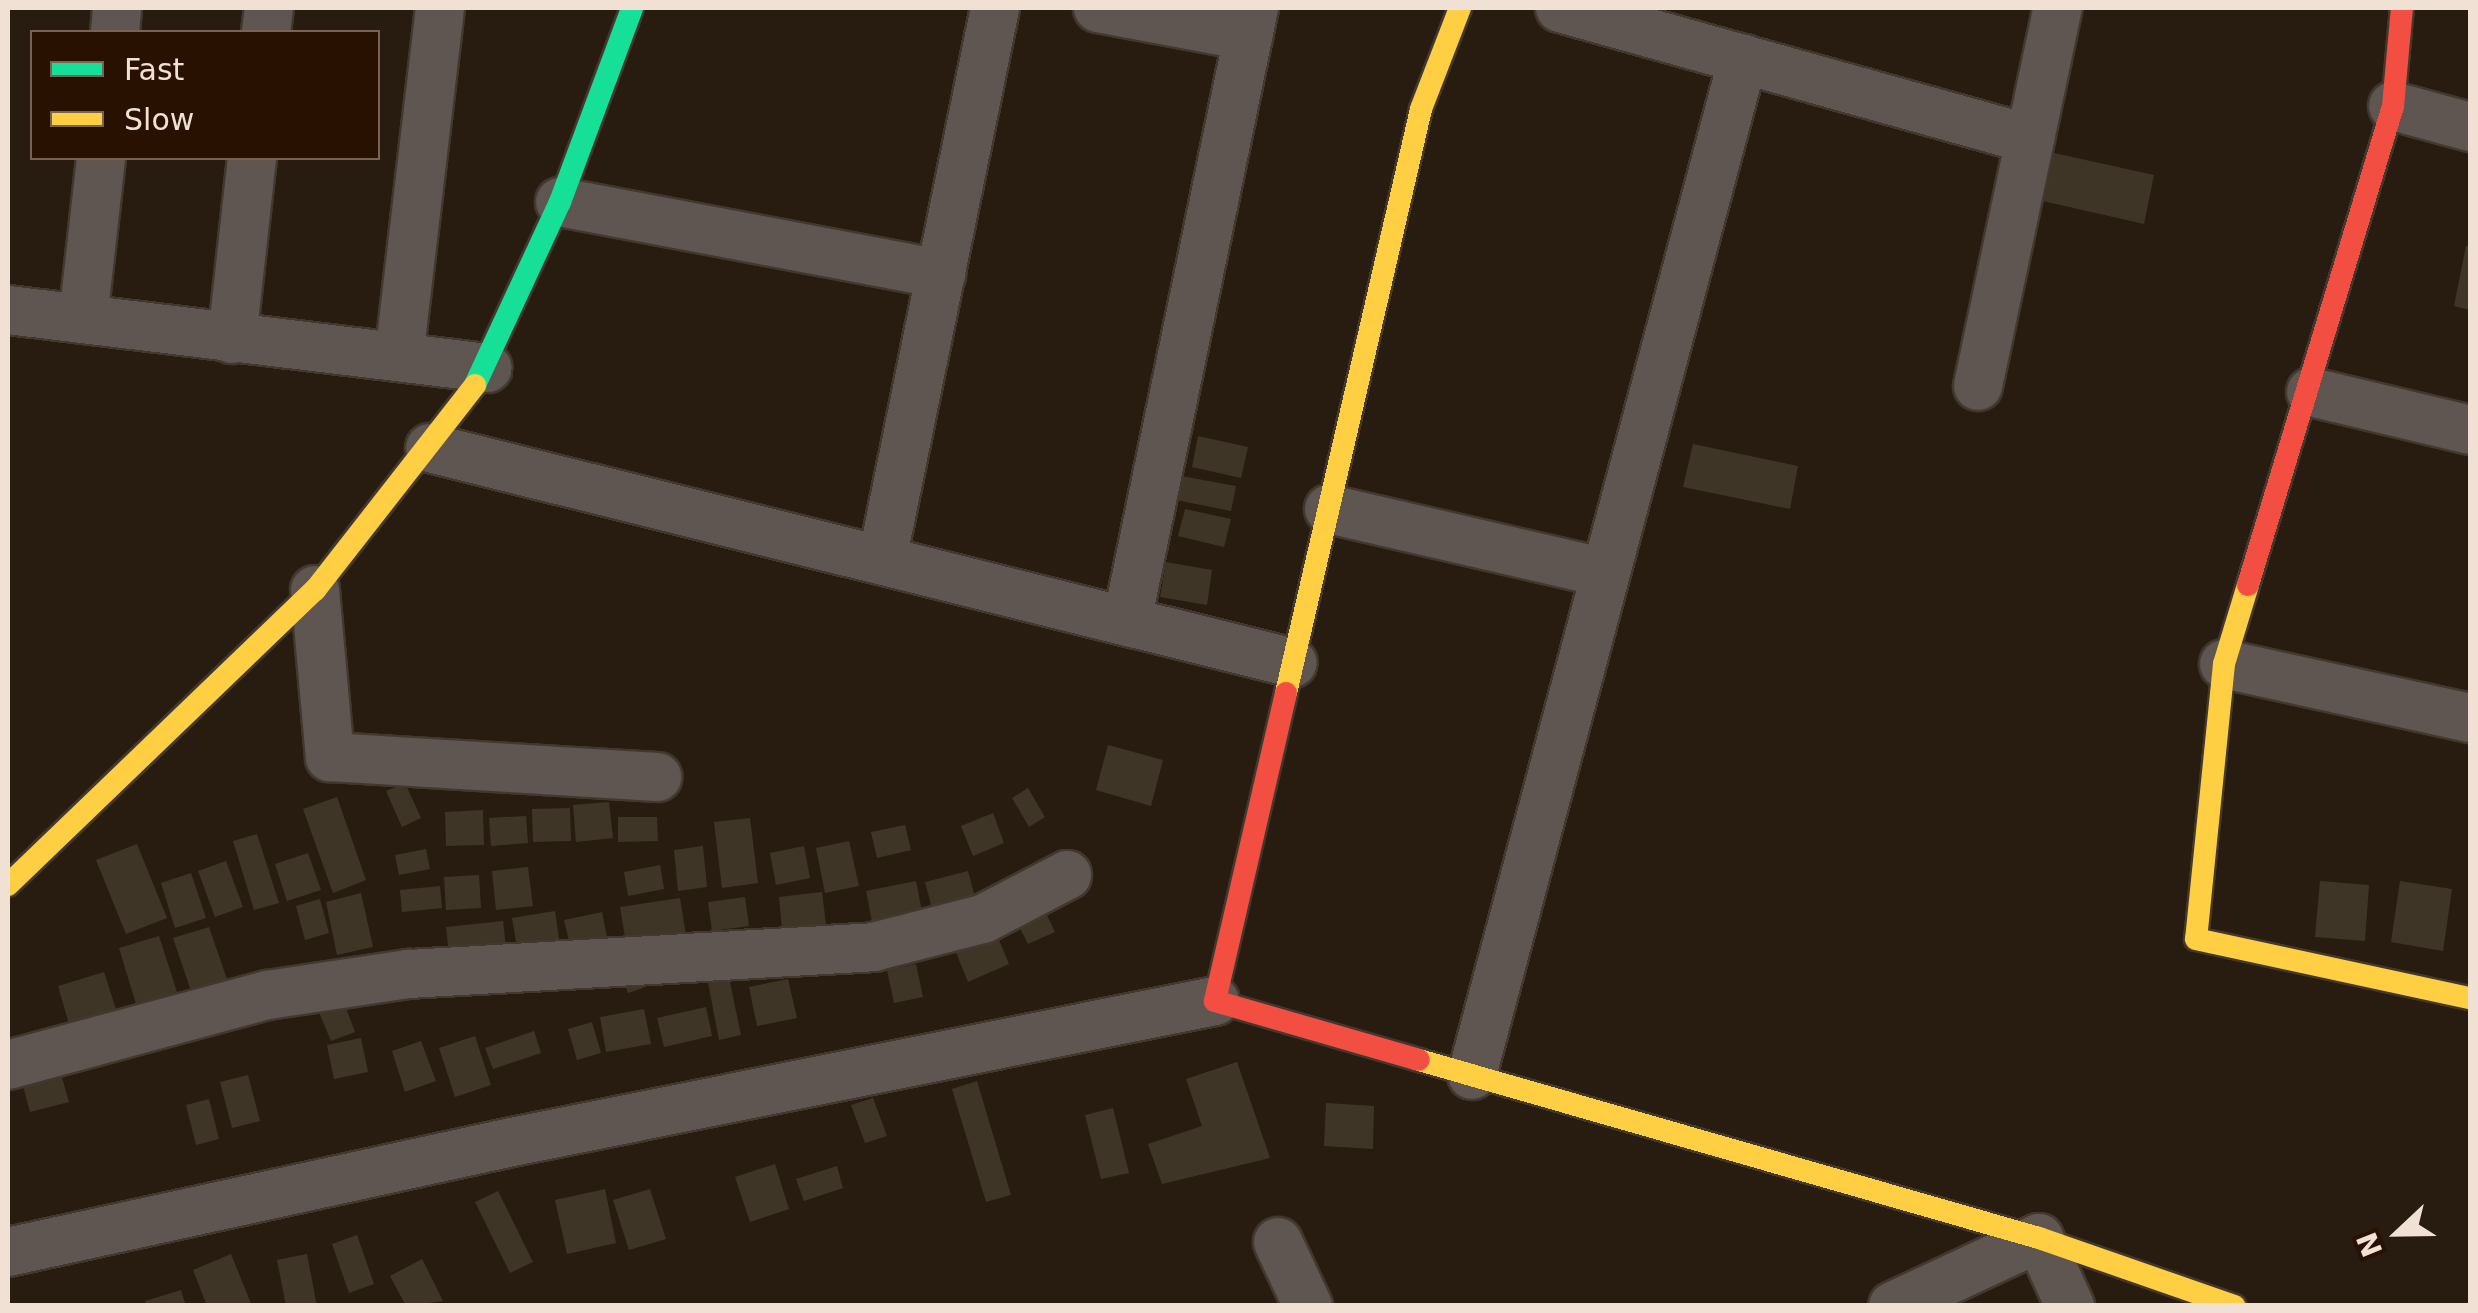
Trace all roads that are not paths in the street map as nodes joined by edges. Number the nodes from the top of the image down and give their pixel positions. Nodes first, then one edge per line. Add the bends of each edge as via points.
1 (440, 8) edge
2 (632, 8) edge
3 (995, 8) edge
4 (1098, 8) edge
5 (1460, 8) edge
6 (1560, 8) edge
7 (2058, 8) edge
8 (2402, 8) edge
9 (1251, 22) edge
10 (1743, 58) junction
11 (2393, 106) junction
12 (2470, 126) edge
13 (2030, 139) junction
14 (101, 160) edge
15 (252, 160) edge
16 (560, 202) junction
17 (941, 274) junction
18 (8, 310) edge
19 (83, 318) junction
20 (232, 339) junction
21 (399, 357) junction
22 (488, 368) junction
23 (1978, 386) dead end
24 (2311, 392) junction
25 (2470, 430) edge
26 (430, 448) junction
27 (1328, 509) junction
28 (882, 560) junction
29 (1606, 573) junction
30 (314, 590) junction
31 (1127, 621) junction
32 (1293, 663) junction
33 (2224, 664) junction
34 (2470, 718) edge
35 (657, 777) dead end
36 (1067, 875) dead end
37 (8, 885) edge
38 (2470, 998) edge
39 (1215, 1001) junction
40 (8, 1065) edge
41 (1472, 1076) junction
42 (2039, 1238) junction
43 (1278, 1242) dead end
44 (8, 1252) edge
45 (1308, 1306) edge
46 (1892, 1306) edge
47 (2070, 1306) edge
48 (2234, 1306) edge

1 - 21 street
2 - 16 street
3 - 17 street
4 - 9 street
5 - 27 street via 1421,110
6 - 10 street
7 - 13 street
8 - 11 street
9 - 31 street
10 - 13 street
10 - 29 street
11 - 12 street
11 - 24 street
13 - 23 street
14 - 19 street
15 - 20 street
16 - 17 street
16 - 22 street
17 - 28 street
18 - 19 street
19 - 20 street
20 - 21 street
21 - 22 street
22 - 26 street
24 - 25 street
24 - 33 street
26 - 28 street
26 - 30 street
27 - 29 street
27 - 32 street
28 - 31 street
29 - 41 street
30 - 35 street via 330,758
30 - 37 street
31 - 32 street
32 - 39 street
33 - 34 street
33 - 38 street via 2196,939
36 - 40 street via 983,919 873,947 408,974 268,995
39 - 41 street
39 - 44 street via 512,1142
41 - 42 street
42 - 46 street
42 - 47 street
42 - 48 street
43 - 45 street

